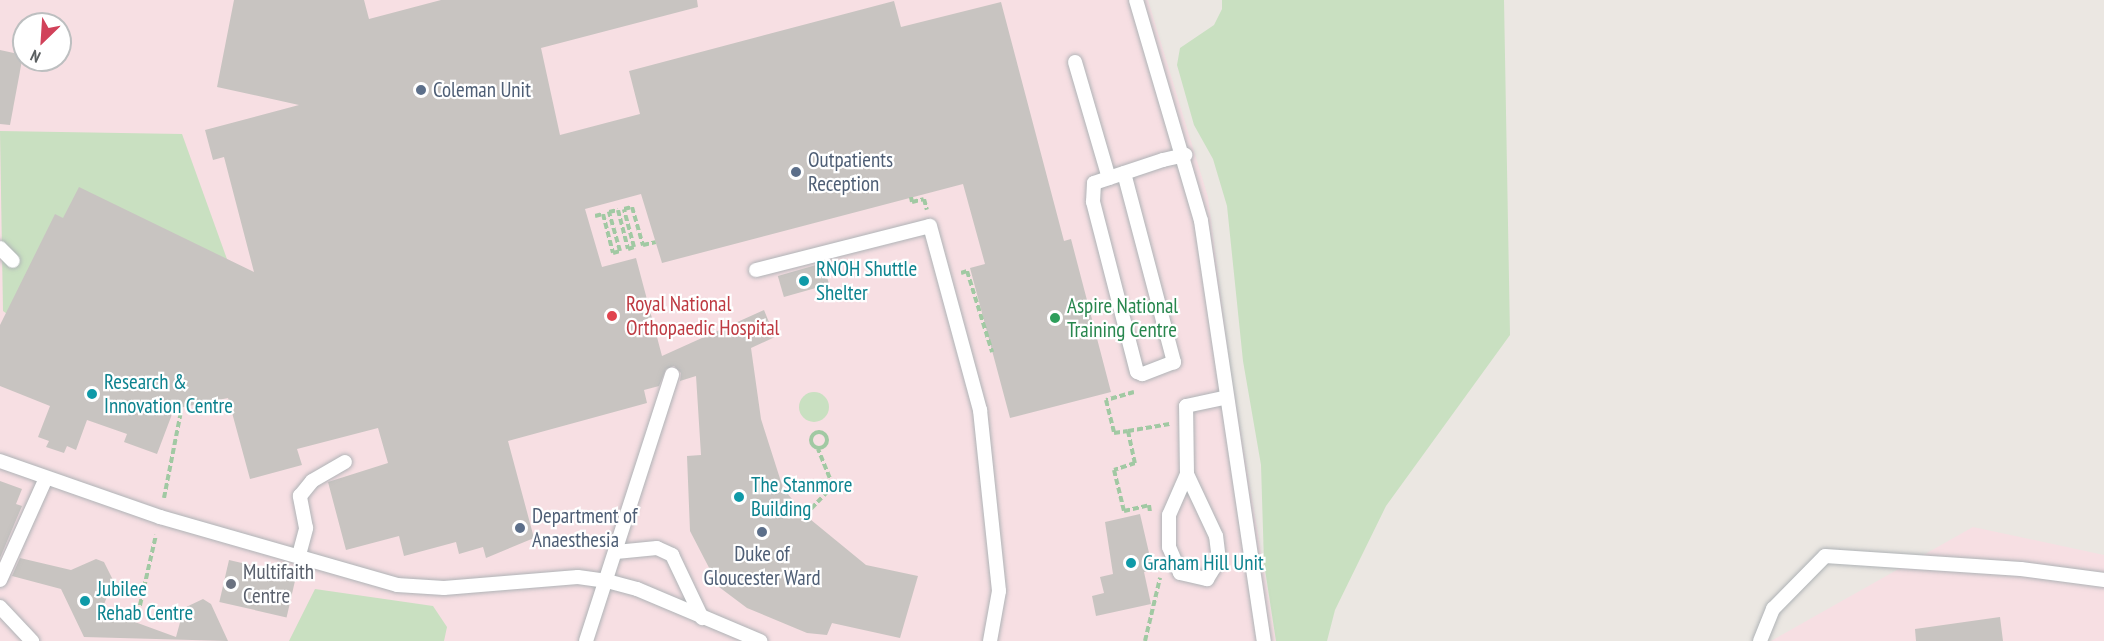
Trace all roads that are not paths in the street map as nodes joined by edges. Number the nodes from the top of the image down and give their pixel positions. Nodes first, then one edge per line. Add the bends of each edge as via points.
1 (1136, 0) edge
2 (1075, 62) dead end
3 (1185, 155) junction
4 (1124, 173) junction
5 (1109, 178) junction
6 (0, 248) edge
7 (13, 261) dead end
8 (756, 270) dead end
9 (672, 375) dead end
10 (1225, 398) junction
11 (0, 461) edge
12 (345, 462) dead end
13 (1188, 474) junction
14 (46, 478) junction
15 (616, 552) junction
16 (299, 555) junction
17 (0, 580) edge
18 (2104, 580) edge
19 (607, 581) junction
20 (0, 607) edge
21 (702, 618) junction
22 (32, 641) edge
23 (586, 641) edge
24 (760, 641) edge
25 (990, 641) edge
26 (1264, 641) edge
27 (1760, 641) edge

1 - 3 lane
2 - 5 lane
3 - 4 lane
3 - 10 lane via 1209,265
4 - 5 lane
4 - 5 lane via 1171,347 1174,362 1166,368 1137,372 1093,202 1094,183
6 - 7 lane
8 - 25 lane via 930,226 980,410 999,591
9 - 15 lane
10 - 13 lane via 1185,406
10 - 26 lane
11 - 14 lane
12 - 16 lane via 312,482 300,496 306,528
13 - 13 lane via 1216,536 1219,560 1207,579 1179,573 1168,547 1169,515
14 - 16 lane via 174,522
14 - 17 lane
15 - 19 lane
15 - 21 lane via 657,548 672,555
16 - 19 lane via 418,589 579,577
18 - 27 lane via 2021,569 1825,556 1773,609
19 - 21 lane via 637,589
19 - 23 lane
20 - 22 lane
21 - 24 lane

